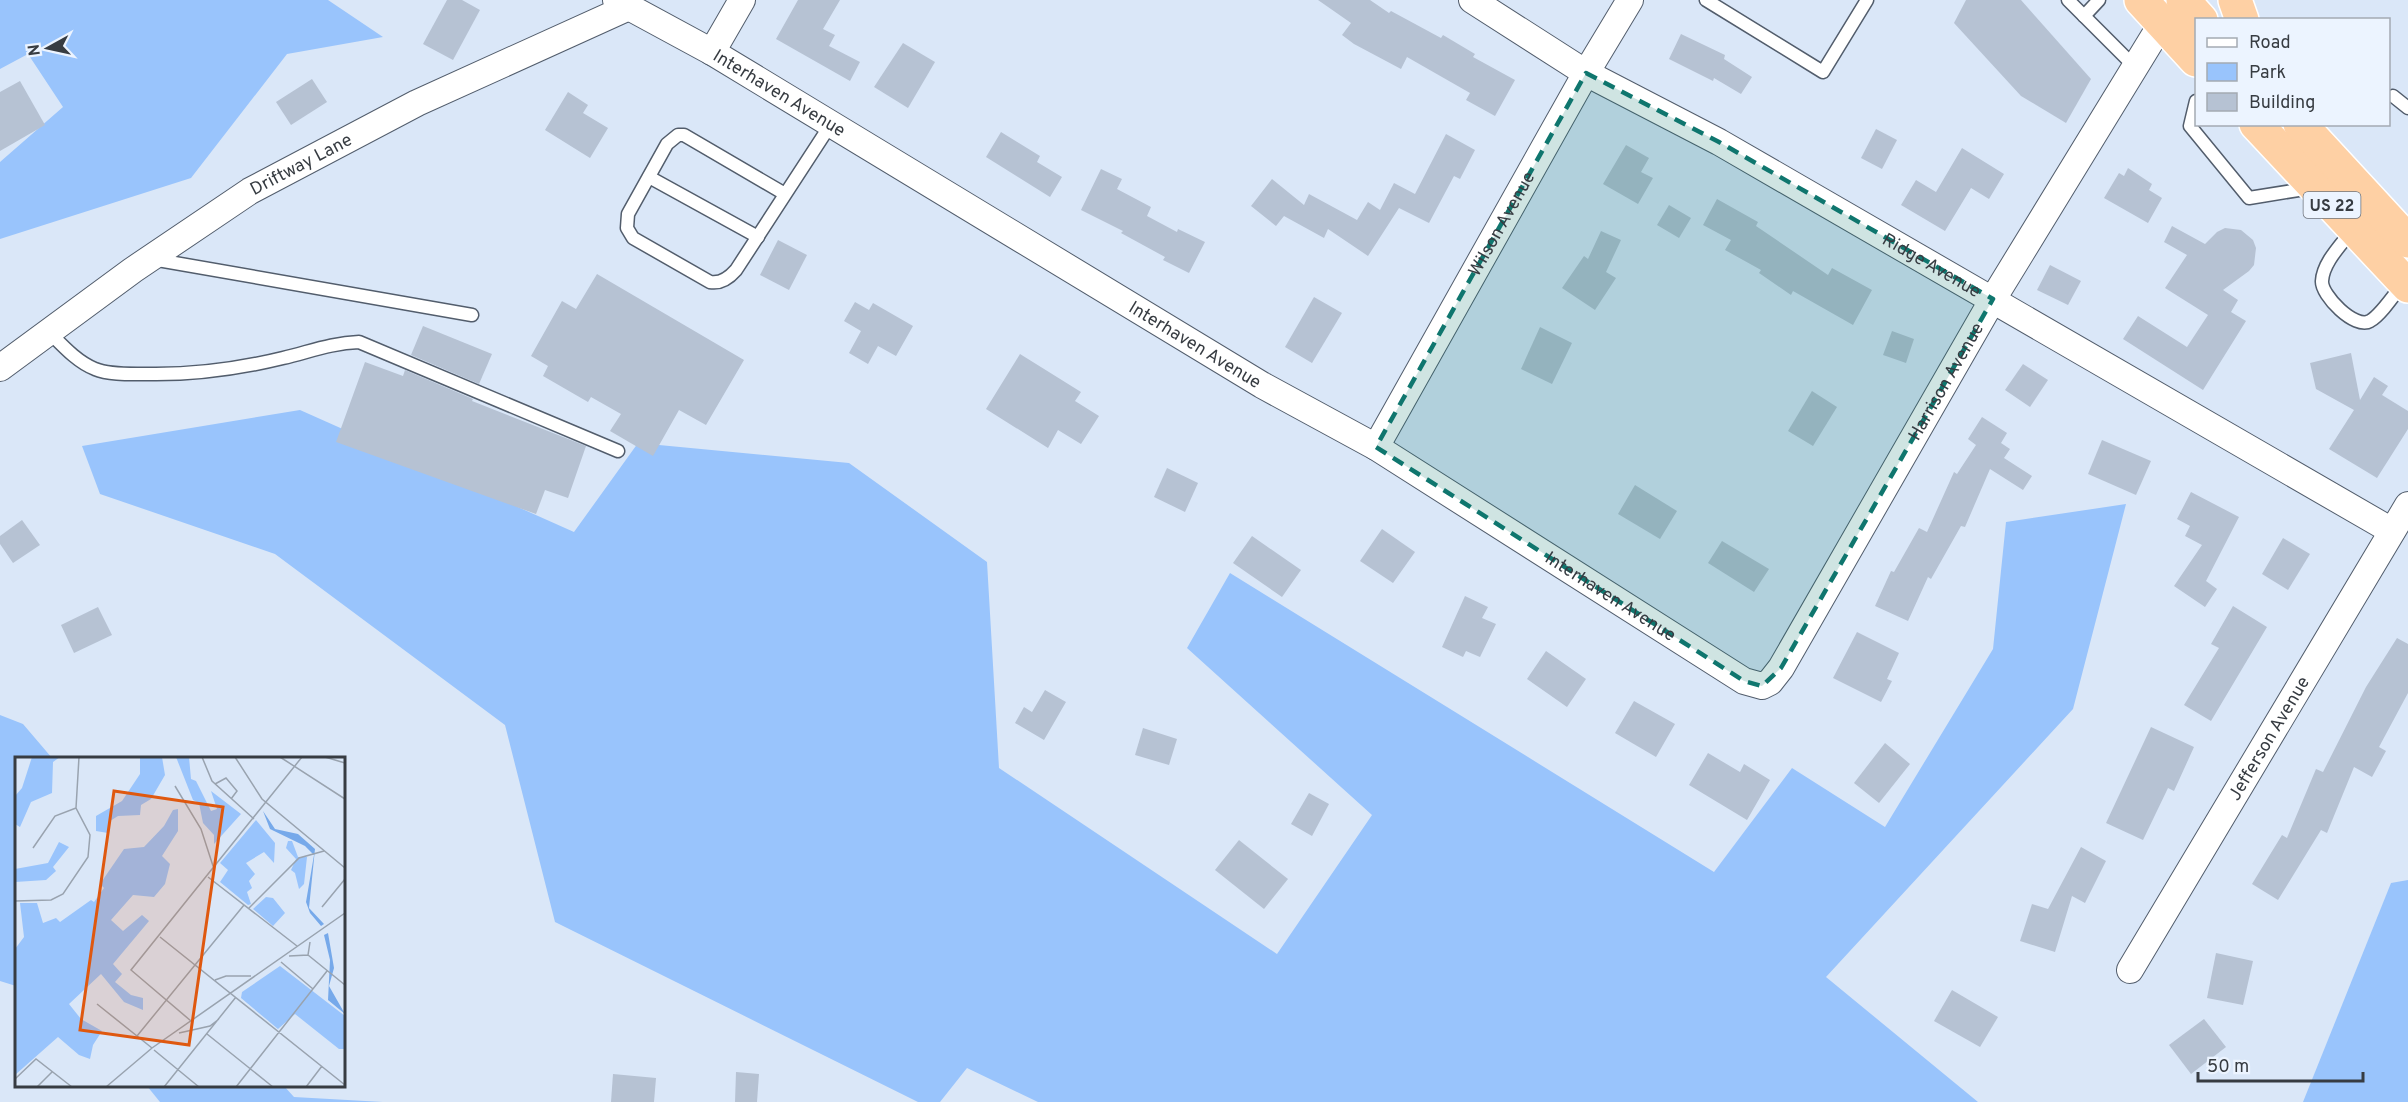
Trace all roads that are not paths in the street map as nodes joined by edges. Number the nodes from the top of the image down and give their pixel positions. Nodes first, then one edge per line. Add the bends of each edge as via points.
1 (742, 0) edge
2 (1472, 0) edge
3 (1630, 0) edge
4 (1706, 0) edge
5 (1867, 0) edge
6 (2068, 0) edge
7 (2099, 0) edge
8 (2235, 0) edge
9 (623, 3) edge
10 (2162, 8) edge
11 (2084, 16) junction
12 (2195, 18) edge
13 (2241, 18) edge
14 (712, 52) junction
15 (2195, 58) edge
16 (2135, 67) junction
17 (1586, 73) junction
18 (2393, 96) dead end
19 (2195, 105) edge
20 (2408, 108) edge
21 (831, 124) junction
22 (2258, 126) edge
23 (2302, 126) edge
24 (649, 177) junction
25 (2315, 187) junction
26 (785, 194) junction
27 (2354, 228) junction
28 (758, 237) junction
29 (2408, 241) edge
30 (151, 258) junction
31 (2406, 284) edge
32 (1993, 299) junction
33 (472, 315) dead end
34 (49, 332) junction
35 (0, 368) edge
36 (1376, 447) junction
37 (618, 451) dead end
38 (2408, 505) edge
39 (2392, 531) junction
40 (1770, 681) joint
41 (2130, 970) dead end

1 - 14 street
2 - 17 street, Ridge Avenue
3 - 17 street, Wilson Avenue
4 - 5 lane via 1822,72
6 - 11 lane
7 - 11 lane
8 - 13 highway
9 - 14 street, Interhaven Avenue
9 - 30 street, Driftway Lane via 261,186
10 - 12 highway
10 - 15 highway
10 - 16 street, Harrison Avenue
11 - 16 lane
14 - 21 street, Interhaven Avenue
16 - 32 street, Harrison Avenue
17 - 32 street, Ridge Avenue via 1719,142
17 - 36 street, Wilson Avenue
18 - 20 lane
19 - 25 lane via 2190,126 2249,198
21 - 26 lane
21 - 36 street, Interhaven Avenue via 1262,386
22 - 25 highway, US 22
23 - 29 highway, US 22
24 - 26 lane via 667,144 684,135
24 - 28 lane
24 - 28 lane via 628,214 626,222 633,238 710,282 726,279 736,270
25 - 27 highway, US 22
26 - 28 lane
27 - 31 highway, US 22
27 - 31 lane via 2326,266 2323,292 2352,320 2362,324 2371,321
30 - 33 lane
30 - 34 street, Driftway Lane
32 - 39 street, Ridge Avenue
32 - 40 street, Harrison Avenue
34 - 35 street, Driftway Lane
34 - 37 lane via 71,354 96,370 132,374 185,375 284,358 338,342 359,342
36 - 40 street, Interhaven Avenue via 1744,681 1762,686
38 - 39 street, Jefferson Avenue
39 - 41 street, Jefferson Avenue

